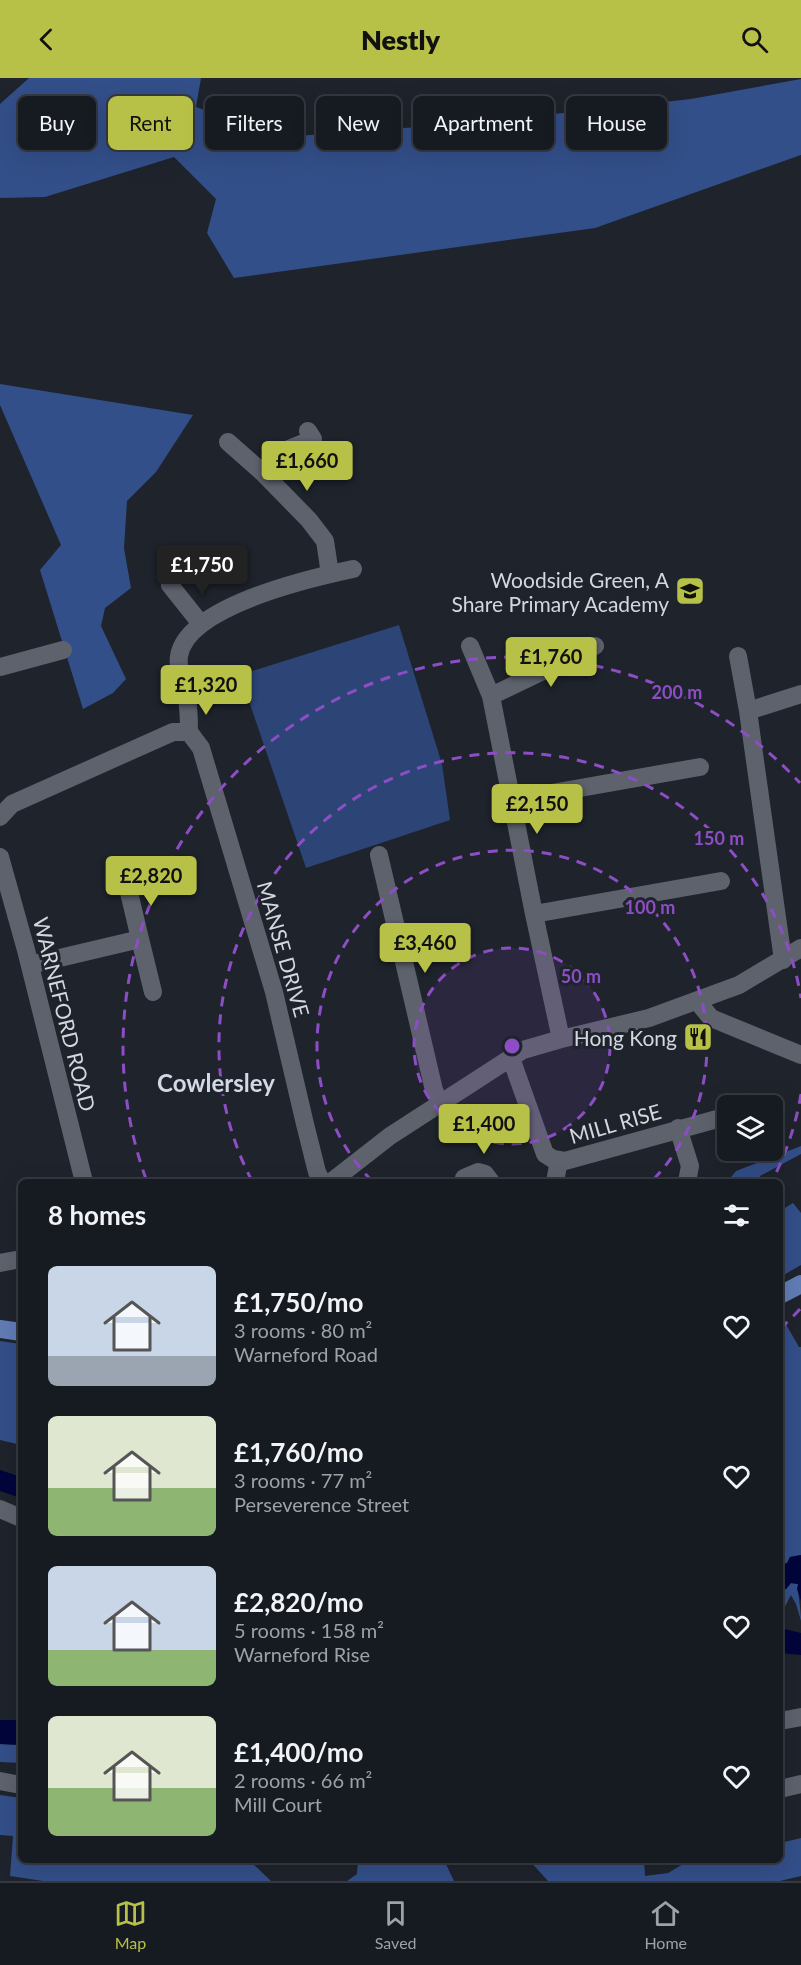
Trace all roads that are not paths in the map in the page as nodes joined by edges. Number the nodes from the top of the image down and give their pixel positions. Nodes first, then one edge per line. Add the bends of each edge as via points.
1 (308, 430) dead end
2 (228, 442) dead end
3 (263, 473) junction
4 (353, 569) dead end
5 (178, 570) dead end
6 (330, 574) junction
7 (201, 624) junction
8 (470, 646) dead end
9 (595, 646) dead end
10 (63, 650) dead end
11 (738, 656) dead end
12 (0, 667) edge
13 (801, 694) edge
14 (491, 696) junction
15 (748, 711) junction
16 (189, 732) junction
17 (700, 767) dead end
18 (512, 800) junction
19 (0, 817) edge
20 (379, 855) dead end
21 (0, 856) edge
22 (721, 881) dead end
23 (127, 884) dead end
24 (534, 914) junction
25 (140, 939) junction
26 (801, 948) edge
27 (783, 960) junction
28 (30, 965) junction
29 (153, 992) dead end
30 (697, 1000) junction
31 (561, 1039) junction
32 (801, 1055) edge
33 (511, 1058) junction
34 (440, 1104) junction
35 (717, 1119) edge
36 (678, 1128) junction
37 (559, 1160) junction
38 (464, 1178) dead end
39 (83, 1179) edge
40 (320, 1179) edge
41 (335, 1179) edge
42 (489, 1179) edge
43 (556, 1179) edge
44 (688, 1179) edge
45 (18, 1260) edge
46 (0, 1263) edge
47 (801, 1284) edge
48 (783, 1293) edge
49 (0, 1329) edge
50 (18, 1332) edge
51 (0, 1509) edge
52 (18, 1517) edge
53 (801, 1717) edge
54 (783, 1720) edge
55 (0, 1781) edge
56 (18, 1784) edge
57 (801, 1784) edge
58 (783, 1788) edge

1 - 3 street via 313,439 279,453
2 - 3 street
3 - 6 street via 325,541
4 - 6 street
5 - 7 street via 170,585
6 - 7 street via 245,599
7 - 16 street via 180,653 178,670 187,700
8 - 14 street
9 - 14 street
10 - 12 street
11 - 15 street
13 - 15 street
14 - 18 street
15 - 27 street
16 - 19 street via 173,732 12,804
16 - 40 street, MANSE DRIVE via 201,748 274,992
17 - 18 street
18 - 24 street
20 - 34 street
21 - 28 street, WARNEFORD ROAD
22 - 24 street
23 - 25 street
24 - 31 street
25 - 28 street
25 - 29 street
26 - 27 street
27 - 30 street via 739,985
28 - 39 street, WARNEFORD ROAD
30 - 31 street via 649,1018
30 - 32 street via 711,1018
31 - 33 street via 523,1050
33 - 34 street
33 - 37 street, MILL RISE via 545,1154
34 - 41 street
35 - 36 street, MILL RISE
36 - 37 street, MILL RISE
36 - 44 street via 690,1166
37 - 43 street
38 - 42 street via 478,1172
45 - 46 street
47 - 48 main road
49 - 50 main road
51 - 52 street
53 - 54 street
55 - 56 street
57 - 58 street

